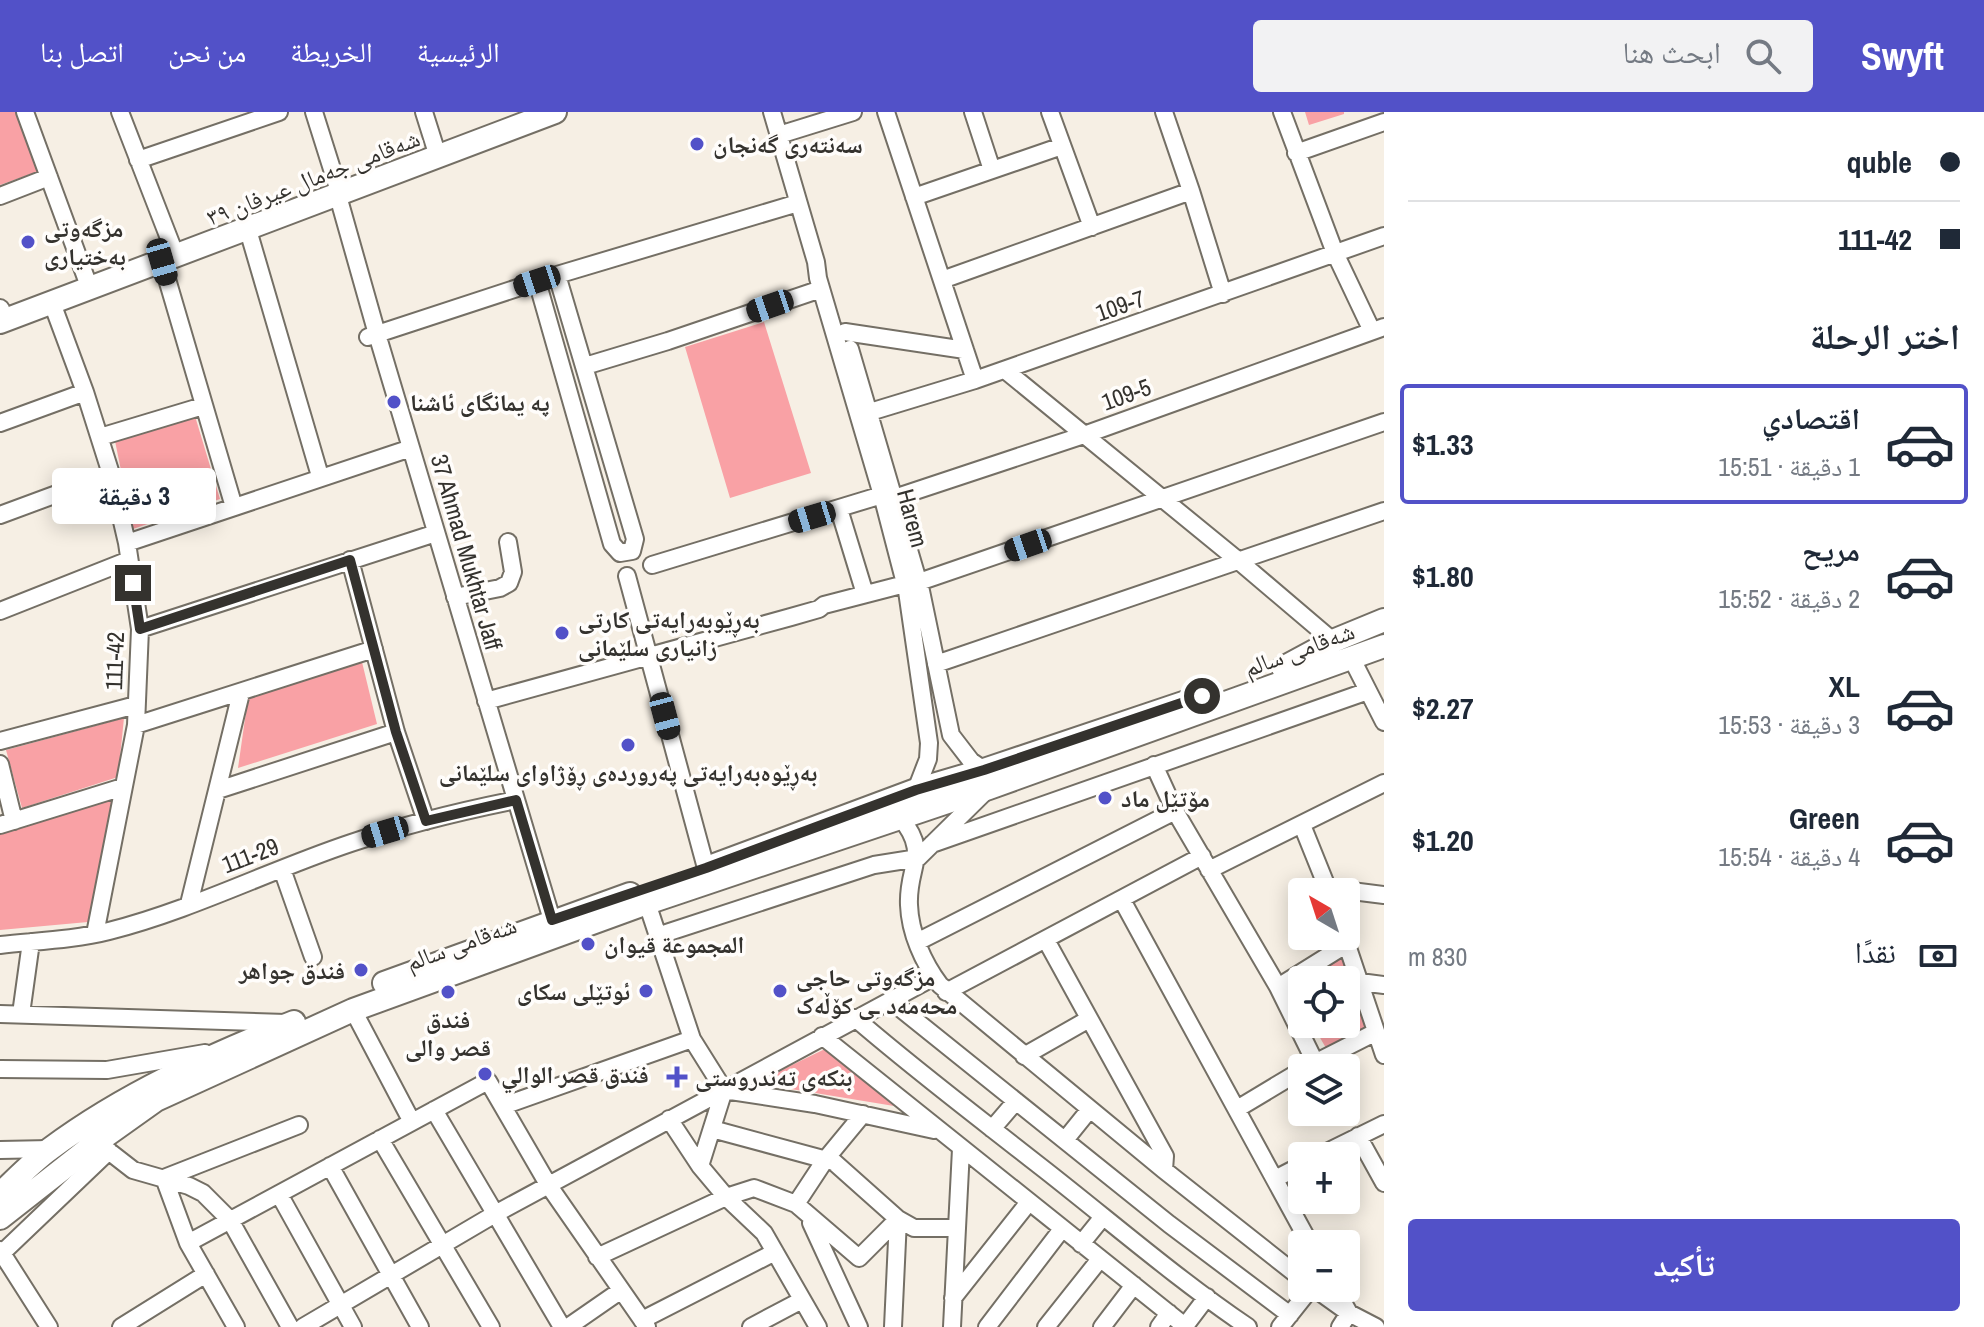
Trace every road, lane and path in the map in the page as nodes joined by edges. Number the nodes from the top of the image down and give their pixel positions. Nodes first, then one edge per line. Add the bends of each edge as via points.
1 (25, 112) edge
2 (120, 112) edge
3 (279, 112) edge
4 (314, 112) edge
5 (424, 112) edge
6 (555, 112) edge
7 (772, 112) edge
8 (853, 112) edge
9 (886, 112) edge
10 (973, 112) edge
11 (1050, 112) edge
12 (1164, 112) edge
13 (1282, 112) edge
14 (520, 113) edge
15 (1384, 122) edge
16 (779, 135) junction
17 (1062, 146) junction
18 (435, 147) junction
19 (1296, 153) junction
20 (138, 160) junction
21 (992, 170) junction
22 (49, 177) junction
23 (1191, 191) junction
24 (334, 194) junction
25 (0, 196) edge
26 (914, 197) junction
27 (798, 203) junction
28 (1092, 227) junction
29 (248, 230) junction
30 (1384, 236) edge
31 (1335, 253) junction
32 (167, 254) junction
33 (816, 262) junction
34 (557, 275) junction
35 (86, 278) junction
36 (942, 280) junction
37 (537, 281) junction
38 (821, 289) junction
39 (1223, 294) junction
40 (52, 303) junction
41 (0, 309) edge
42 (0, 322) edge
43 (1378, 329) edge
44 (845, 332) junction
45 (372, 335) junction
46 (965, 350) junction
47 (585, 366) junction
48 (1005, 370) junction
49 (975, 380) junction
50 (85, 392) junction
51 (203, 406) junction
52 (870, 412) junction
53 (1384, 422) edge
54 (0, 423) edge
55 (1084, 435) junction
56 (100, 437) junction
57 (407, 449) junction
58 (111, 474) junction
59 (320, 476) junction
60 (887, 498) junction
61 (1164, 499) junction
62 (234, 507) junction
63 (839, 509) junction
64 (1384, 511) edge
65 (0, 515) edge
66 (432, 534) junction
67 (508, 542) dead end
68 (127, 543) junction
69 (129, 560) junction
70 (350, 560) junction
71 (1240, 562) junction
72 (652, 565) dead end
73 (627, 576) dead end
74 (913, 587) junction
75 (865, 594) junction
76 (455, 597) junction
77 (819, 609) junction
78 (0, 611) edge
79 (140, 629) junction
80 (1333, 641) junction
81 (1381, 641) edge
82 (374, 649) junction
83 (648, 656) junction
84 (936, 664) junction
85 (1347, 665) junction
86 (1283, 668) junction
87 (1368, 691) junction
88 (241, 693) junction
89 (486, 701) junction
90 (136, 705) junction
91 (1384, 722) edge
92 (136, 725) junction
93 (396, 732) junction
94 (0, 741) edge
95 (0, 764) edge
96 (1154, 765) junction
97 (987, 779) junction
98 (1384, 783) edge
99 (123, 787) junction
100 (218, 790) junction
101 (916, 790) junction
102 (512, 801) junction
103 (1175, 811) junction
104 (900, 817) junction
105 (426, 821) junction
106 (7, 823) edge
107 (1302, 825) junction
108 (932, 844) junction
109 (918, 858) junction
110 (1206, 863) junction
111 (706, 868) junction
112 (282, 869) junction
113 (1324, 878) edge
114 (1360, 893) edge
115 (1384, 895) edge
116 (1122, 900) junction
117 (647, 903) junction
118 (189, 904) junction
119 (548, 922) junction
120 (95, 934) junction
121 (657, 936) junction
122 (1046, 940) junction
123 (31, 942) junction
124 (917, 942) junction
125 (0, 945) edge
126 (1332, 950) edge
127 (313, 957) dead end
128 (934, 977) junction
129 (1360, 982) joint
130 (1384, 985) edge
131 (1278, 987) junction
132 (946, 992) junction
133 (890, 1000) junction
134 (353, 1010) junction
135 (0, 1014) edge
136 (21, 1014) junction
137 (855, 1018) junction
138 (1089, 1019) junction
139 (292, 1023) junction
140 (1376, 1032) junction
141 (822, 1036) junction
142 (692, 1039) junction
143 (222, 1050) junction
144 (1302, 1054) edge
145 (1333, 1054) edge
146 (1384, 1055) edge
147 (1024, 1056) junction
148 (0, 1069) edge
149 (1288, 1078) edge
150 (724, 1090) junction
151 (1016, 1101) junction
152 (503, 1106) junction
153 (1090, 1109) junction
154 (1237, 1109) junction
155 (434, 1110) junction
156 (863, 1114) junction
157 (669, 1119) junction
158 (412, 1122) junction
159 (1384, 1124) edge
160 (299, 1125) dead end
161 (712, 1129) junction
162 (992, 1129) junction
163 (939, 1131) junction
164 (1358, 1136) junction
165 (380, 1139) junction
166 (1065, 1140) junction
167 (1346, 1142) edge
168 (103, 1146) junction
169 (50, 1149) junction
170 (961, 1149) junction
171 (0, 1150) edge
172 (825, 1160) junction
173 (330, 1166) junction
174 (700, 1166) junction
175 (1164, 1170) junction
176 (1288, 1172) edge
177 (164, 1178) junction
178 (1275, 1179) junction
179 (1384, 1183) edge
180 (549, 1186) junction
181 (0, 1194) edge
182 (279, 1194) junction
183 (726, 1197) junction
184 (1029, 1202) junction
185 (796, 1204) junction
186 (495, 1214) junction
187 (809, 1217) junction
188 (0, 1218) edge
189 (1102, 1218) junction
190 (898, 1219) junction
191 (230, 1220) junction
192 (956, 1228) junction
193 (1062, 1229) junction
194 (1302, 1230) edge
195 (188, 1243) junction
196 (442, 1244) junction
197 (1081, 1244) junction
198 (775, 1252) junction
199 (1, 1253) edge
200 (597, 1257) junction
201 (1100, 1259) junction
202 (1288, 1268) edge
203 (206, 1274) junction
204 (391, 1275) junction
205 (1134, 1285) junction
206 (620, 1291) junction
207 (1207, 1297) junction
208 (953, 1298) junction
209 (802, 1300) junction
210 (1301, 1302) edge
211 (1326, 1302) edge
212 (340, 1305) junction
213 (1164, 1320) edge
214 (1344, 1320) edge
215 (1285, 1321) edge
216 (644, 1324) edge
217 (49, 1327) edge
218 (121, 1327) edge
219 (236, 1327) edge
220 (290, 1327) edge
221 (303, 1327) edge
222 (353, 1327) edge
223 (420, 1327) edge
224 (491, 1327) edge
225 (565, 1327) edge
226 (751, 1327) edge
227 (818, 1327) edge
228 (859, 1327) edge
229 (893, 1327) edge
230 (952, 1327) edge
231 (987, 1327) edge
232 (1046, 1327) edge
233 (1102, 1327) edge
234 (1186, 1327) edge
235 (1248, 1327) edge
236 (1376, 1327) edge

1 - 22 street
2 - 20 street
3 - 20 street
4 - 24 street, 37 Ahmad Mukhtar Jaff
5 - 18 street
6 - 24 main road, شەقامی جەمال عیرفان ٣٩
7 - 16 street, Harem
8 - 16 street
9 - 26 street
10 - 21 street
11 - 17 street
12 - 23 street
13 - 19 street
14 - 18 main road, شەقامی جەمال عیرفان ٣٩
15 - 19 street
16 - 27 street, Harem
17 - 21 street
17 - 28 street
18 - 24 main road, شەقامی جەمال عیرفان ٣٩
19 - 31 street
20 - 32 street
21 - 26 street
22 - 25 street
22 - 35 street
23 - 28 street
23 - 39 street
24 - 29 main road, شەقامی جەمال عیرفان ٣٩
24 - 32 main road, شەقامی جەمال عیرفان ٣٩
24 - 45 street, 37 Ahmad Mukhtar Jaff
26 - 36 street
27 - 33 street, Harem
27 - 34 street
28 - 36 street
29 - 32 main road, شەقامی جەمال عیرفان ٣٩
29 - 59 street
30 - 31 street, 109-7
31 - 39 street, 109-7
31 - 43 street
32 - 35 main road, شەقامی جەمال عیرفان ٣٩
32 - 40 main road, شەقامی جەمال عیرفان ٣٩
32 - 51 street
33 - 38 street, Harem
33 - 44 street, Harem
34 - 37 street
34 - 47 street
35 - 41 main road, شەقامی جەمال عیرفان ٣٩
36 - 46 street
37 - 45 street
37 - 47 street via 612,544 626,553 635,539
38 - 47 street
38 - 60 street, Harem
39 - 48 street, 109-7
40 - 42 main road, شەقامی جەمال عیرفان ٣٩
40 - 50 street, 111-42
43 - 55 street, 109-5
44 - 46 street
44 - 52 street, Harem
45 - 57 street, 37 Ahmad Mukhtar Jaff
46 - 49 street
48 - 49 street, 109-7
48 - 55 street
49 - 52 street, 109-7
50 - 54 street
50 - 56 street, 111-42
51 - 56 street
51 - 62 street
52 - 60 street, Harem
53 - 61 street
55 - 60 street, 109-5
55 - 61 street
56 - 58 street, 111-42
57 - 59 street
57 - 66 street, 37 Ahmad Mukhtar Jaff
58 - 65 street
58 - 68 street, 111-42
59 - 62 street
60 - 63 street, 109-5
60 - 74 street, Harem
61 - 71 street
61 - 74 street
62 - 68 street
63 - 72 street, 109-5
63 - 75 street
64 - 71 street
66 - 70 street
66 - 76 street, 37 Ahmad Mukhtar Jaff
66 - 102 street, 37 Ahmad Mukhtar Jaff
67 - 76 street via 513,572 509,583
68 - 69 street, 111-42
69 - 78 street
69 - 79 street, 111-42
70 - 79 street
70 - 82 street
71 - 80 street
71 - 84 street
73 - 83 street
74 - 75 street
74 - 77 street
74 - 84 street
74 - 101 street, Harem via 929,743
75 - 77 street
76 - 89 street, 37 Ahmad Mukhtar Jaff
77 - 83 street
79 - 90 street, 111-42
80 - 81 main road
80 - 86 main road
81 - 85 main road, شەقامی سالم
81 - 86 main road, شەقامی سالم
82 - 88 street
82 - 93 street
83 - 89 street
83 - 111 street
84 - 97 street via 951,735
85 - 87 street
85 - 97 main road, شەقامی سالم
86 - 97 main road, شەقامی سالم
87 - 91 street
87 - 96 street
88 - 92 street
88 - 100 street
89 - 102 street, 37 Ahmad Mukhtar Jaff
90 - 92 street, 111-42
90 - 94 street
92 - 99 street, 111-42
93 - 100 street
93 - 105 street
95 - 106 street
96 - 103 street
96 - 108 street
97 - 101 main road, شەقامی سالم
97 - 104 main road, شەقامی سالم
97 - 108 street
98 - 107 street
99 - 106 street
99 - 120 street, 111-42
100 - 118 street
101 - 111 main road, شەقامی سالم
102 - 105 street, 111-29
102 - 119 street, 37 Ahmad Mukhtar Jaff
103 - 110 street
103 - 124 street
104 - 109 street
104 - 117 main road, شەقامی سالم
105 - 112 street, 111-29
107 - 110 street
107 - 113 street
108 - 109 street
109 - 121 street via 874,865
109 - 124 street via 908,903
110 - 116 street
110 - 131 street
111 - 119 main road, شەقامی سالم
112 - 118 street, 111-29
112 - 127 street
114 - 115 street
116 - 122 street
116 - 154 street
117 - 121 street
117 - 134 main road, شەقامی سالم
118 - 120 street, 111-29
119 - 139 main road, شەقامی سالم via 399,976
120 - 123 street, 111-29
121 - 142 street
122 - 132 street
122 - 138 street
123 - 125 street, 111-29
123 - 136 street
124 - 128 street
126 - 131 street
128 - 132 street
128 - 133 street
129 - 130 street
129 - 140 street
131 - 144 street
132 - 147 street
133 - 137 street
133 - 151 street
134 - 158 street
134 - 168 main road, شەقامی سالم via 156,1100
135 - 136 street
136 - 139 street
137 - 141 street
137 - 162 street
138 - 147 street
138 - 175 street via 1165,1156
139 - 143 main road, شەقامی سالم
140 - 145 street
140 - 146 street
141 - 150 street
141 - 163 street
142 - 150 street
142 - 152 street
143 - 148 street via 107,1070
143 - 169 main road, شەقامی سالم via 148,1087
147 - 153 street
149 - 154 street
150 - 156 street
150 - 157 street
150 - 161 street
151 - 162 street
151 - 166 street
152 - 155 street via 488,1081
152 - 180 street
153 - 166 street
153 - 175 street
154 - 178 street
155 - 158 street
155 - 186 street
156 - 163 street
156 - 172 street
157 - 174 street
157 - 180 street
158 - 165 street
159 - 164 street
160 - 177 street
161 - 172 street
161 - 174 street
162 - 189 street
163 - 170 street
164 - 167 street
164 - 179 street
165 - 173 street
165 - 196 street
166 - 215 street
168 - 177 street via 133,1170
168 - 188 main road, شەقامی سالم
168 - 199 street
169 - 171 street
169 - 181 main road, شەقامی سالم
170 - 184 street
170 - 192 street
172 - 185 street
172 - 190 street via 834,1162
173 - 182 street
173 - 204 street
174 - 183 street
175 - 202 street
176 - 178 street
177 - 191 street via 203,1193
177 - 195 street
178 - 194 street
180 - 186 street
180 - 200 street
182 - 191 street
182 - 212 street
183 - 185 street via 754,1188
183 - 198 street via 764,1233
183 - 200 street
184 - 193 street
184 - 208 street
185 - 187 street
186 - 196 street
186 - 225 street
187 - 190 street via 859,1258
187 - 228 street
189 - 197 street
189 - 207 street
190 - 192 street via 914,1228
190 - 229 street
191 - 195 street
191 - 220 street
192 - 208 street
193 - 197 street
193 - 231 street
195 - 203 street
196 - 204 street
196 - 224 street
197 - 201 street
198 - 209 street
198 - 216 street
199 - 217 street
200 - 206 street
201 - 205 street
201 - 232 street
203 - 218 street
203 - 219 street
204 - 212 street
204 - 223 street
205 - 213 street
205 - 233 street
206 - 216 street
206 - 225 street
207 - 234 street
207 - 235 street
208 - 230 street
209 - 226 street
209 - 227 street
210 - 215 street
211 - 214 street
212 - 221 street
212 - 222 street
213 - 234 street
214 - 236 street

